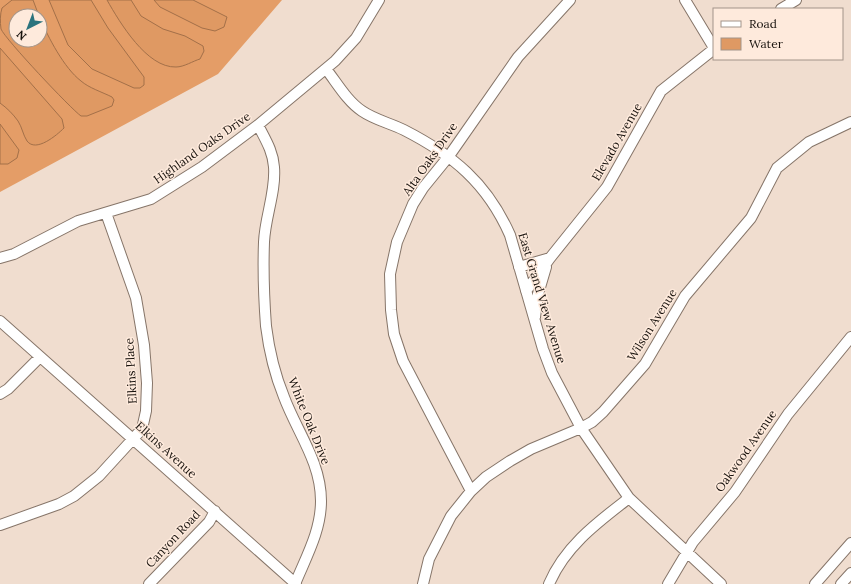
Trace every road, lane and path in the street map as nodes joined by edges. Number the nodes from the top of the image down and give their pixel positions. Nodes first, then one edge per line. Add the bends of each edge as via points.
1 (379, 0) edge
2 (570, 0) edge
3 (685, 0) edge
4 (796, 0) edge
5 (783, 8) edge
6 (713, 46) edge
7 (713, 49) edge
8 (326, 69) junction
9 (851, 122) edge
10 (258, 125) junction
11 (448, 156) junction
12 (106, 213) junction
13 (0, 258) edge
14 (550, 258) junction
15 (519, 266) junction
16 (526, 291) junction
17 (0, 321) edge
18 (534, 324) junction
19 (851, 337) edge
20 (40, 357) junction
21 (0, 394) edge
22 (581, 428) junction
23 (134, 439) junction
24 (471, 491) junction
25 (629, 498) junction
26 (216, 511) junction
27 (0, 525) edge
28 (851, 543) edge
29 (686, 552) junction
30 (851, 573) edge
31 (149, 584) edge
32 (295, 584) edge
33 (423, 584) edge
34 (548, 584) edge
35 (668, 584) edge
36 (721, 584) edge
37 (815, 584) edge
38 (841, 584) edge

1 - 8 street, Highland Oaks Drive via 356,38
2 - 11 street, Alta Oaks Drive via 518,57
3 - 6 street
4 - 5 street
7 - 14 street, Elevado Avenue via 661,91 607,187
8 - 10 street, Highland Oaks Drive
8 - 11 street, East Grand View Avenue via 362,111 418,137
9 - 22 street, Wilson Avenue via 809,142 777,168 751,218 685,296 645,364 603,412
10 - 12 street, Highland Oaks Drive via 202,167 162,192 140,203
10 - 32 street, White Oak Drive via 269,145 274,168 264,241 266,327 284,397 310,450 321,502 316,534
11 - 15 street, East Grand View Avenue via 476,180 494,205 510,235
11 - 24 street, Alta Oaks Drive via 413,204 397,242 390,274 391,310 394,334 403,361
12 - 13 street, Highland Oaks Drive via 68,225 32,245
12 - 23 street, Elkins Place via 136,298 144,345 146,411 142,429
14 - 15 street
14 - 16 street, Elevado Avenue
14 - 18 street, Elevado Avenue via 538,294
15 - 16 street, East Grand View Avenue
16 - 18 street, East Grand View Avenue
17 - 20 street, Elkins Avenue
18 - 22 street, East Grand View Avenue via 552,373
19 - 29 street, Oakwood Avenue via 788,414 735,492
20 - 21 street
20 - 23 street, Elkins Avenue
22 - 24 street, Wilson Avenue via 510,460
22 - 25 street, East Grand View Avenue
23 - 26 street, Elkins Avenue
23 - 27 street, Elkins Place via 99,476 74,496
24 - 33 street, Wilson Avenue via 451,516 429,559
25 - 29 street, East Grand View Avenue
25 - 34 street via 581,536
26 - 31 street, Canyon Road via 209,522
26 - 32 street, Elkins Avenue
28 - 37 street
29 - 35 street, Oakwood Avenue
29 - 36 street, East Grand View Avenue
30 - 38 street

